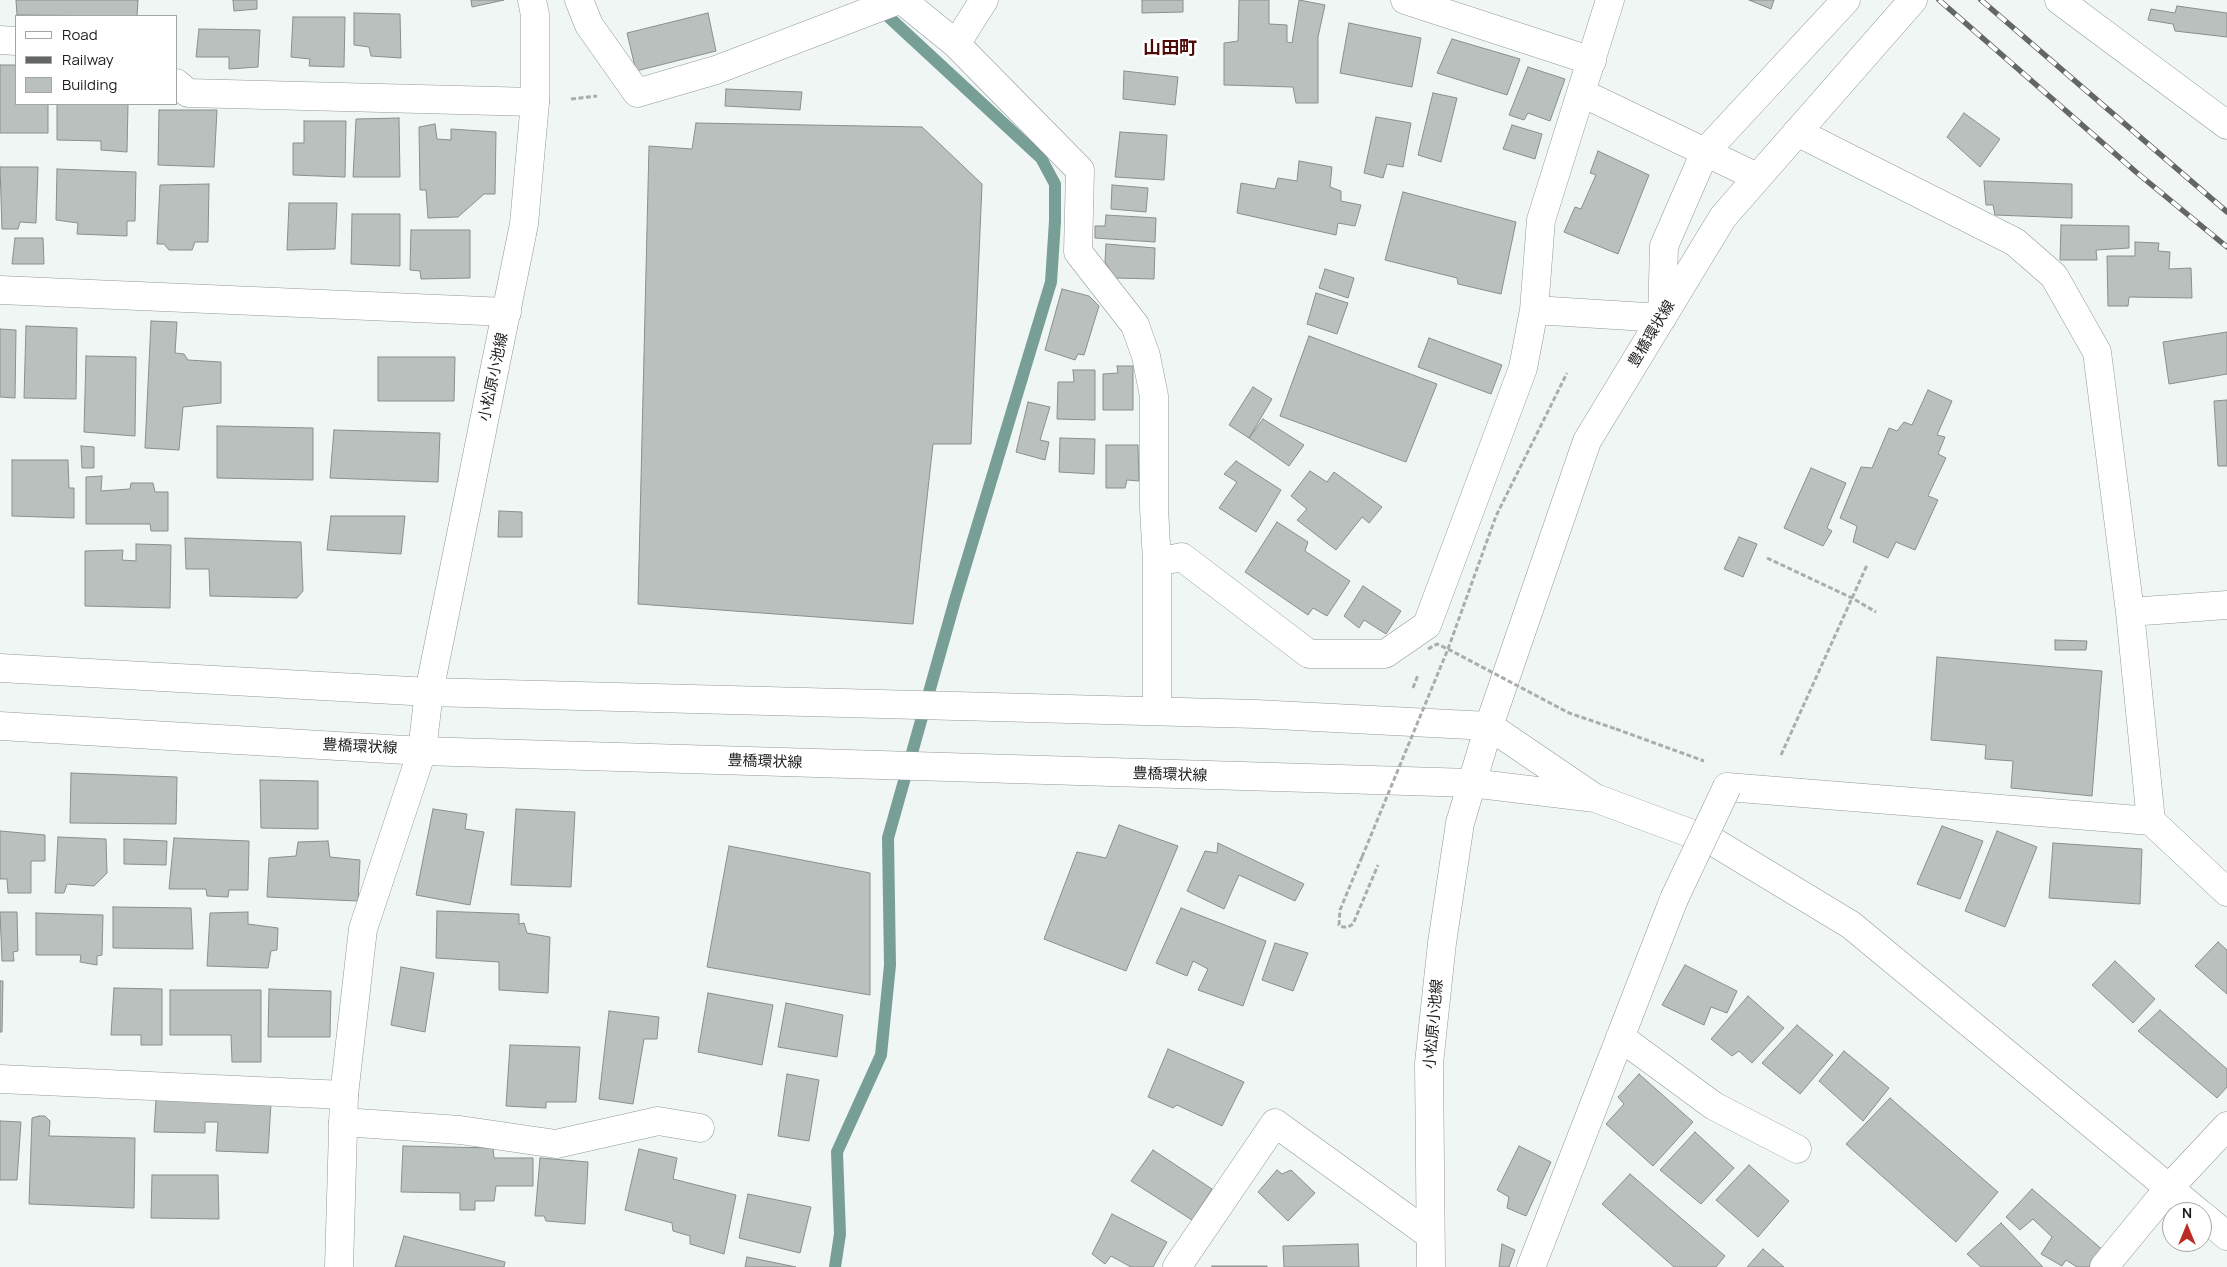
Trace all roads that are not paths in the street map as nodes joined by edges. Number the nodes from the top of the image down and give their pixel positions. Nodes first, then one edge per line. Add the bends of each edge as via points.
1 (532, 0) edge
2 (580, 0) edge
3 (984, 0) edge
4 (1405, 0) edge
5 (1610, 0) edge
6 (1846, 0) edge
7 (1913, 0) edge
8 (2058, 0) edge
9 (898, 1) edge
10 (0, 40) edge
11 (15, 41) edge
12 (956, 44) junction
13 (1592, 61) junction
14 (178, 84) edge
15 (1582, 93) junction
16 (534, 102) junction
17 (2227, 125) edge
18 (1797, 132) junction
19 (1705, 152) junction
20 (1757, 176) junction
21 (0, 290) edge
22 (1534, 310) junction
23 (507, 312) junction
24 (1662, 318) junction
25 (1157, 562) junction
26 (2227, 605) edge
27 (2130, 612) junction
28 (0, 668) edge
29 (430, 692) junction
30 (1157, 712) junction
31 (0, 726) edge
32 (1488, 726) junction
33 (422, 751) junction
34 (1471, 783) junction
35 (1595, 798) junction
36 (2150, 821) junction
37 (2227, 892) edge
38 (1620, 1037) junction
39 (0, 1079) edge
40 (344, 1095) junction
41 (343, 1122) junction
42 (2227, 1126) edge
43 (700, 1128) dead end
44 (1797, 1149) dead end
45 (2169, 1188) junction
46 (2186, 1202) edge
47 (2212, 1223) edge
48 (1430, 1235) junction
49 (2227, 1236) edge
50 (339, 1267) edge
51 (1177, 1267) edge
52 (1431, 1267) edge
53 (1531, 1267) edge
54 (2104, 1267) edge

1 - 16 street, 小松原小池線
2 - 9 street via 590,25 637,93 716,70
3 - 12 street
4 - 13 street
5 - 13 street
6 - 19 street
7 - 18 street, 豊橋環状線
8 - 17 street
9 - 12 street
10 - 11 street
12 - 25 street via 1080,170 1078,252 1135,325 1146,356 1154,396
13 - 15 street
14 - 16 street via 188,93
15 - 19 street
15 - 22 street via 1541,220
16 - 23 street, 小松原小池線 via 524,224
18 - 20 street, 豊橋環状線
18 - 27 street via 2015,242 2054,276 2097,352
19 - 20 street
19 - 24 street via 1664,246
20 - 24 street, 豊橋環状線 via 1723,216
21 - 23 street
22 - 24 street
22 - 25 street via 1523,368 1427,625 1385,654 1309,654 1182,557
23 - 29 street, 小松原小池線
24 - 32 street, 豊橋環状線 via 1588,441
25 - 30 street
26 - 27 street
27 - 36 street
28 - 29 street
29 - 30 street
29 - 33 street, 小松原小池線
30 - 32 street
31 - 33 street, 豊橋環状線
32 - 34 street, 豊橋環状線
32 - 35 street
33 - 34 street, 豊橋環状線
33 - 40 street, 小松原小池線 via 363,929
34 - 35 street
34 - 48 street, 小松原小池線 via 1460,823 1429,1063
35 - 45 street via 1714,842 1851,925
36 - 37 street
36 - 38 street, bridge via 1727,787 1674,899
38 - 44 street via 1714,1106
38 - 53 street
39 - 40 street
40 - 41 street, 小松原小池線
41 - 43 street via 460,1130 556,1144 658,1121
41 - 50 street, 小松原小池線
42 - 45 street
45 - 46 street
45 - 54 street
47 - 49 street
48 - 51 street via 1275,1123
48 - 52 street, 小松原小池線

